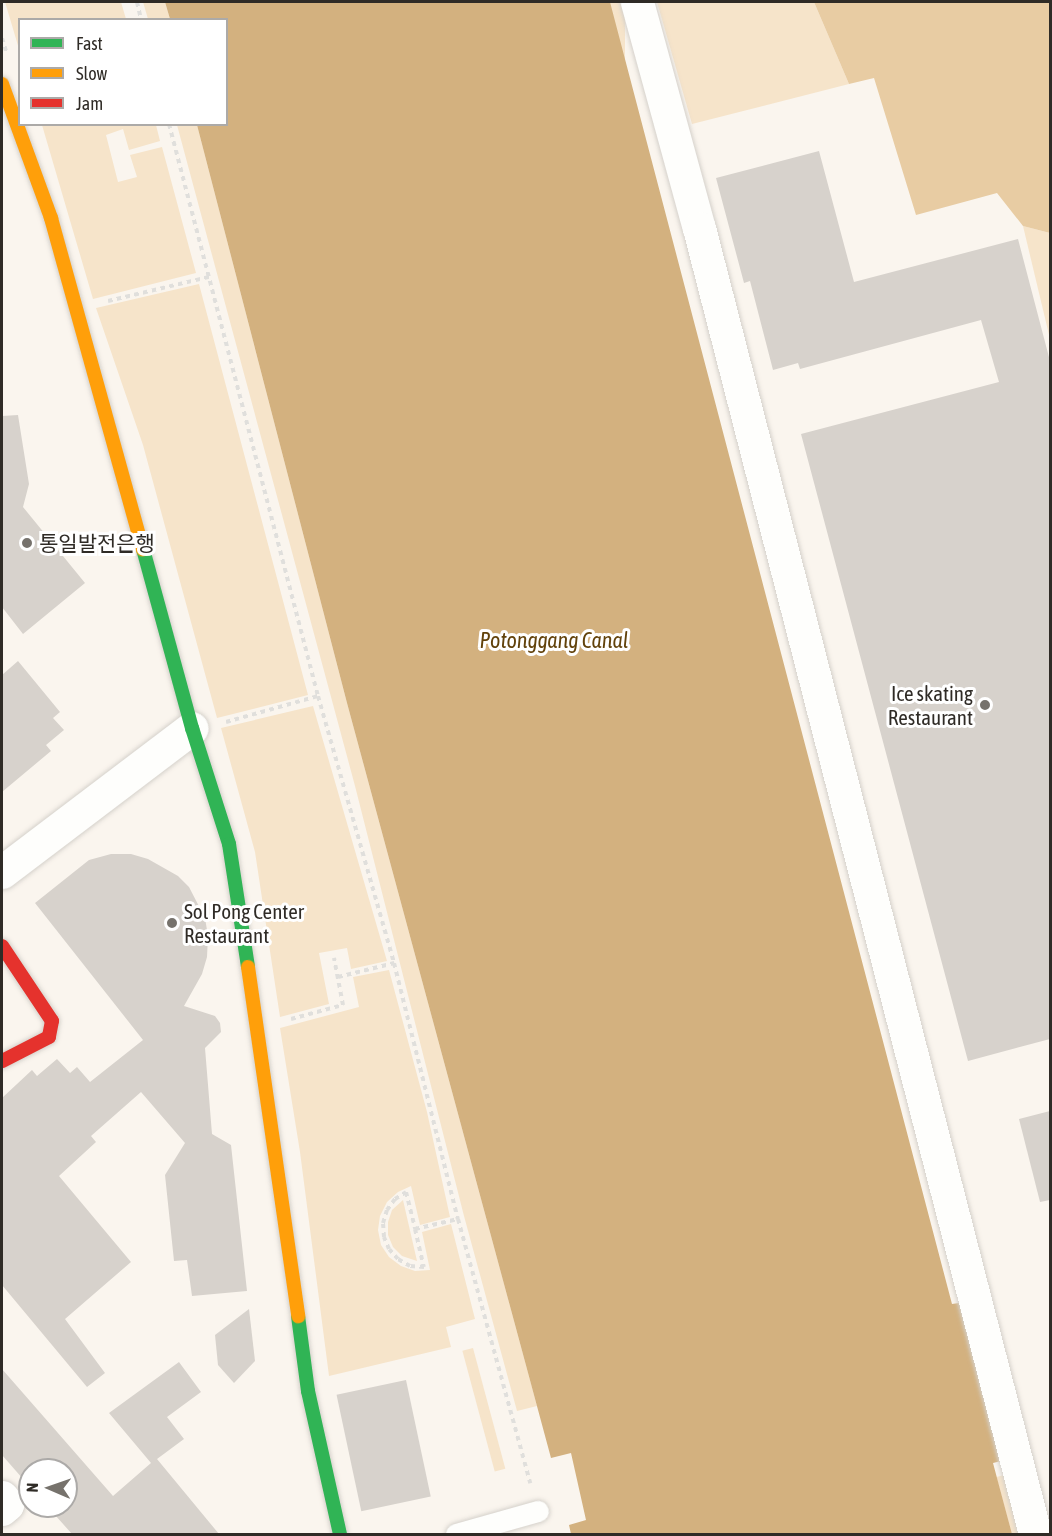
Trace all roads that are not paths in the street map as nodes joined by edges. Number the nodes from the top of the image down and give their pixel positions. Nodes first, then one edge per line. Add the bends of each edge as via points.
1 (637, 2) edge
2 (2, 84) edge
3 (192, 728) junction
4 (2, 872) edge
5 (2, 946) edge
6 (2, 1061) edge
7 (2, 1497) edge
8 (2, 1509) edge
9 (538, 1511) road end
10 (340, 1534) edge
11 (456, 1534) edge
12 (1035, 1534) edge

1 - 12 street via 705,251
2 - 3 street via 51,218
3 - 4 street
3 - 10 street via 229,844 308,1391
5 - 6 street via 52,1021 50,1037
7 - 8 street via 7,1504
9 - 11 lane

